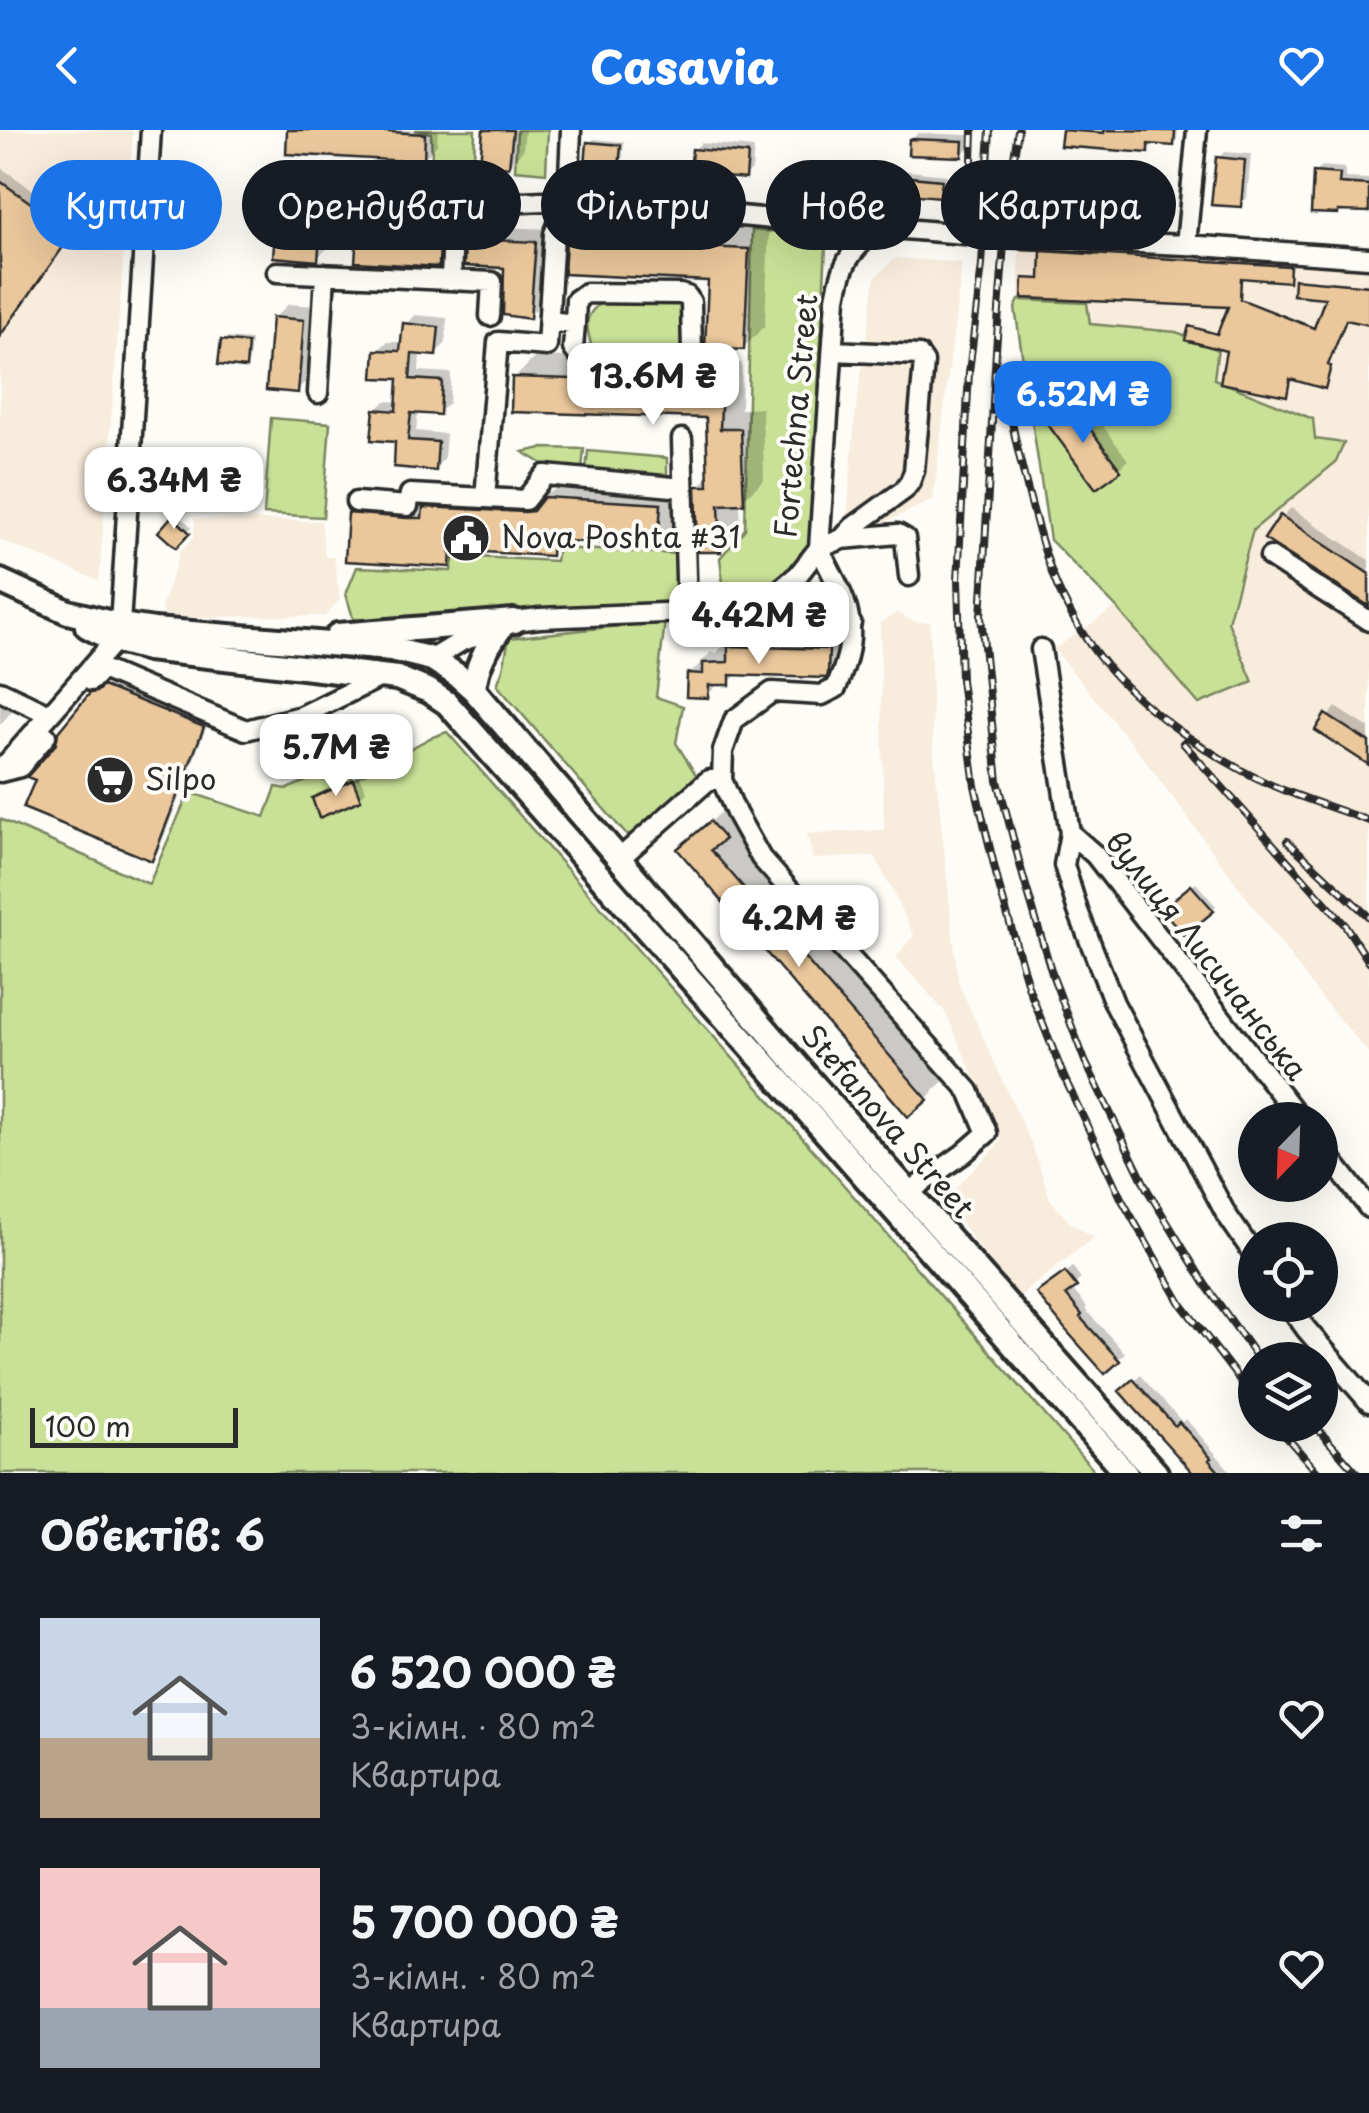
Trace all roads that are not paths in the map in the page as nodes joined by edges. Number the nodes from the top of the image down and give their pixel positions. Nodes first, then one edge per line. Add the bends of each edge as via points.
1 (151, 130) edge
2 (571, 130) edge
3 (1197, 130) edge
4 (570, 160) edge
5 (921, 230) edge
6 (1186, 245) junction
7 (452, 250) edge
8 (553, 250) edge
9 (855, 250) edge
10 (1369, 258) edge
11 (277, 272) dead end
12 (325, 274) junction
13 (451, 279) junction
14 (490, 316) dead end
15 (550, 321) junction
16 (575, 324) junction
17 (833, 352) junction
18 (318, 394) dead end
19 (682, 438) dead end
20 (684, 488) junction
21 (485, 498) junction
22 (356, 502) dead end
23 (842, 539) junction
24 (819, 548) junction
25 (1270, 557) dead end
26 (909, 576) dead end
27 (0, 581) edge
28 (762, 598) junction
29 (687, 612) junction
30 (1369, 621) edge
31 (852, 623) junction
32 (507, 625) junction
33 (117, 632) junction
34 (297, 642) junction
35 (1041, 649) dead end
36 (432, 659) junction
37 (383, 676) junction
38 (410, 682) junction
39 (474, 690) junction
40 (0, 691) edge
41 (49, 714) junction
42 (301, 716) junction
43 (289, 762) dead end
44 (0, 772) edge
45 (722, 780) junction
46 (1070, 833) junction
47 (619, 859) junction
48 (1287, 1102) edge
49 (1338, 1168) edge
50 (908, 1192) junction
51 (1369, 1208) edge
52 (1238, 1231) edge
53 (1301, 1322) edge
54 (1369, 1402) edge
55 (1126, 1473) edge
56 (1156, 1473) edge

1 - 33 street
2 - 4 street
3 - 6 street
5 - 6 street
6 - 10 street
7 - 13 street
8 - 15 street
9 - 17 street, Fortechna Street via 841,273
11 - 12 street
12 - 13 street
12 - 18 street
13 - 14 street via 492,282
15 - 16 street
15 - 21 street via 547,346 498,342
16 - 16 street via 573,348 588,357 682,362 692,355 692,302 680,294 586,292 576,300
17 - 23 street via 910,353 924,362 910,482
17 - 24 street, Fortechna Street
19 - 20 street
20 - 21 street via 545,476 525,500
20 - 29 street
21 - 22 street via 410,494 408,506
23 - 24 street
23 - 26 street via 898,534 905,538
24 - 28 street, Fortechna Street via 781,589
24 - 31 street
25 - 30 street
27 - 33 main road via 96,632
28 - 29 street, Fortechna Street
28 - 31 street
29 - 32 street, Fortechna Street
31 - 45 street via 836,688 822,695 772,692 734,720
32 - 34 main road via 364,631
32 - 36 street, Fortechna Street
32 - 39 main road via 483,656
33 - 34 main road
33 - 37 main road, Stefanova Street via 148,649
33 - 41 street
34 - 36 main road
35 - 46 street, вулиця Лисичанська
36 - 38 main road
36 - 39 main road, Stefanova Street
37 - 38 main road, Stefanova Street
37 - 42 street
38 - 55 main road, Stefanova Street via 447,703 468,726
39 - 47 main road, Stefanova Street
40 - 41 street
41 - 44 street
42 - 43 street
42 - 44 street via 246,730 102,669 20,767
45 - 47 street via 705,783
45 - 50 street via 761,858 969,1090 988,1134
46 - 48 street, вулиця Лисичанська via 1095,855
46 - 52 street via 1064,865 1114,1003
47 - 50 main road, Stefanova Street
49 - 51 street
50 - 56 main road, Stefanova Street
53 - 54 street

